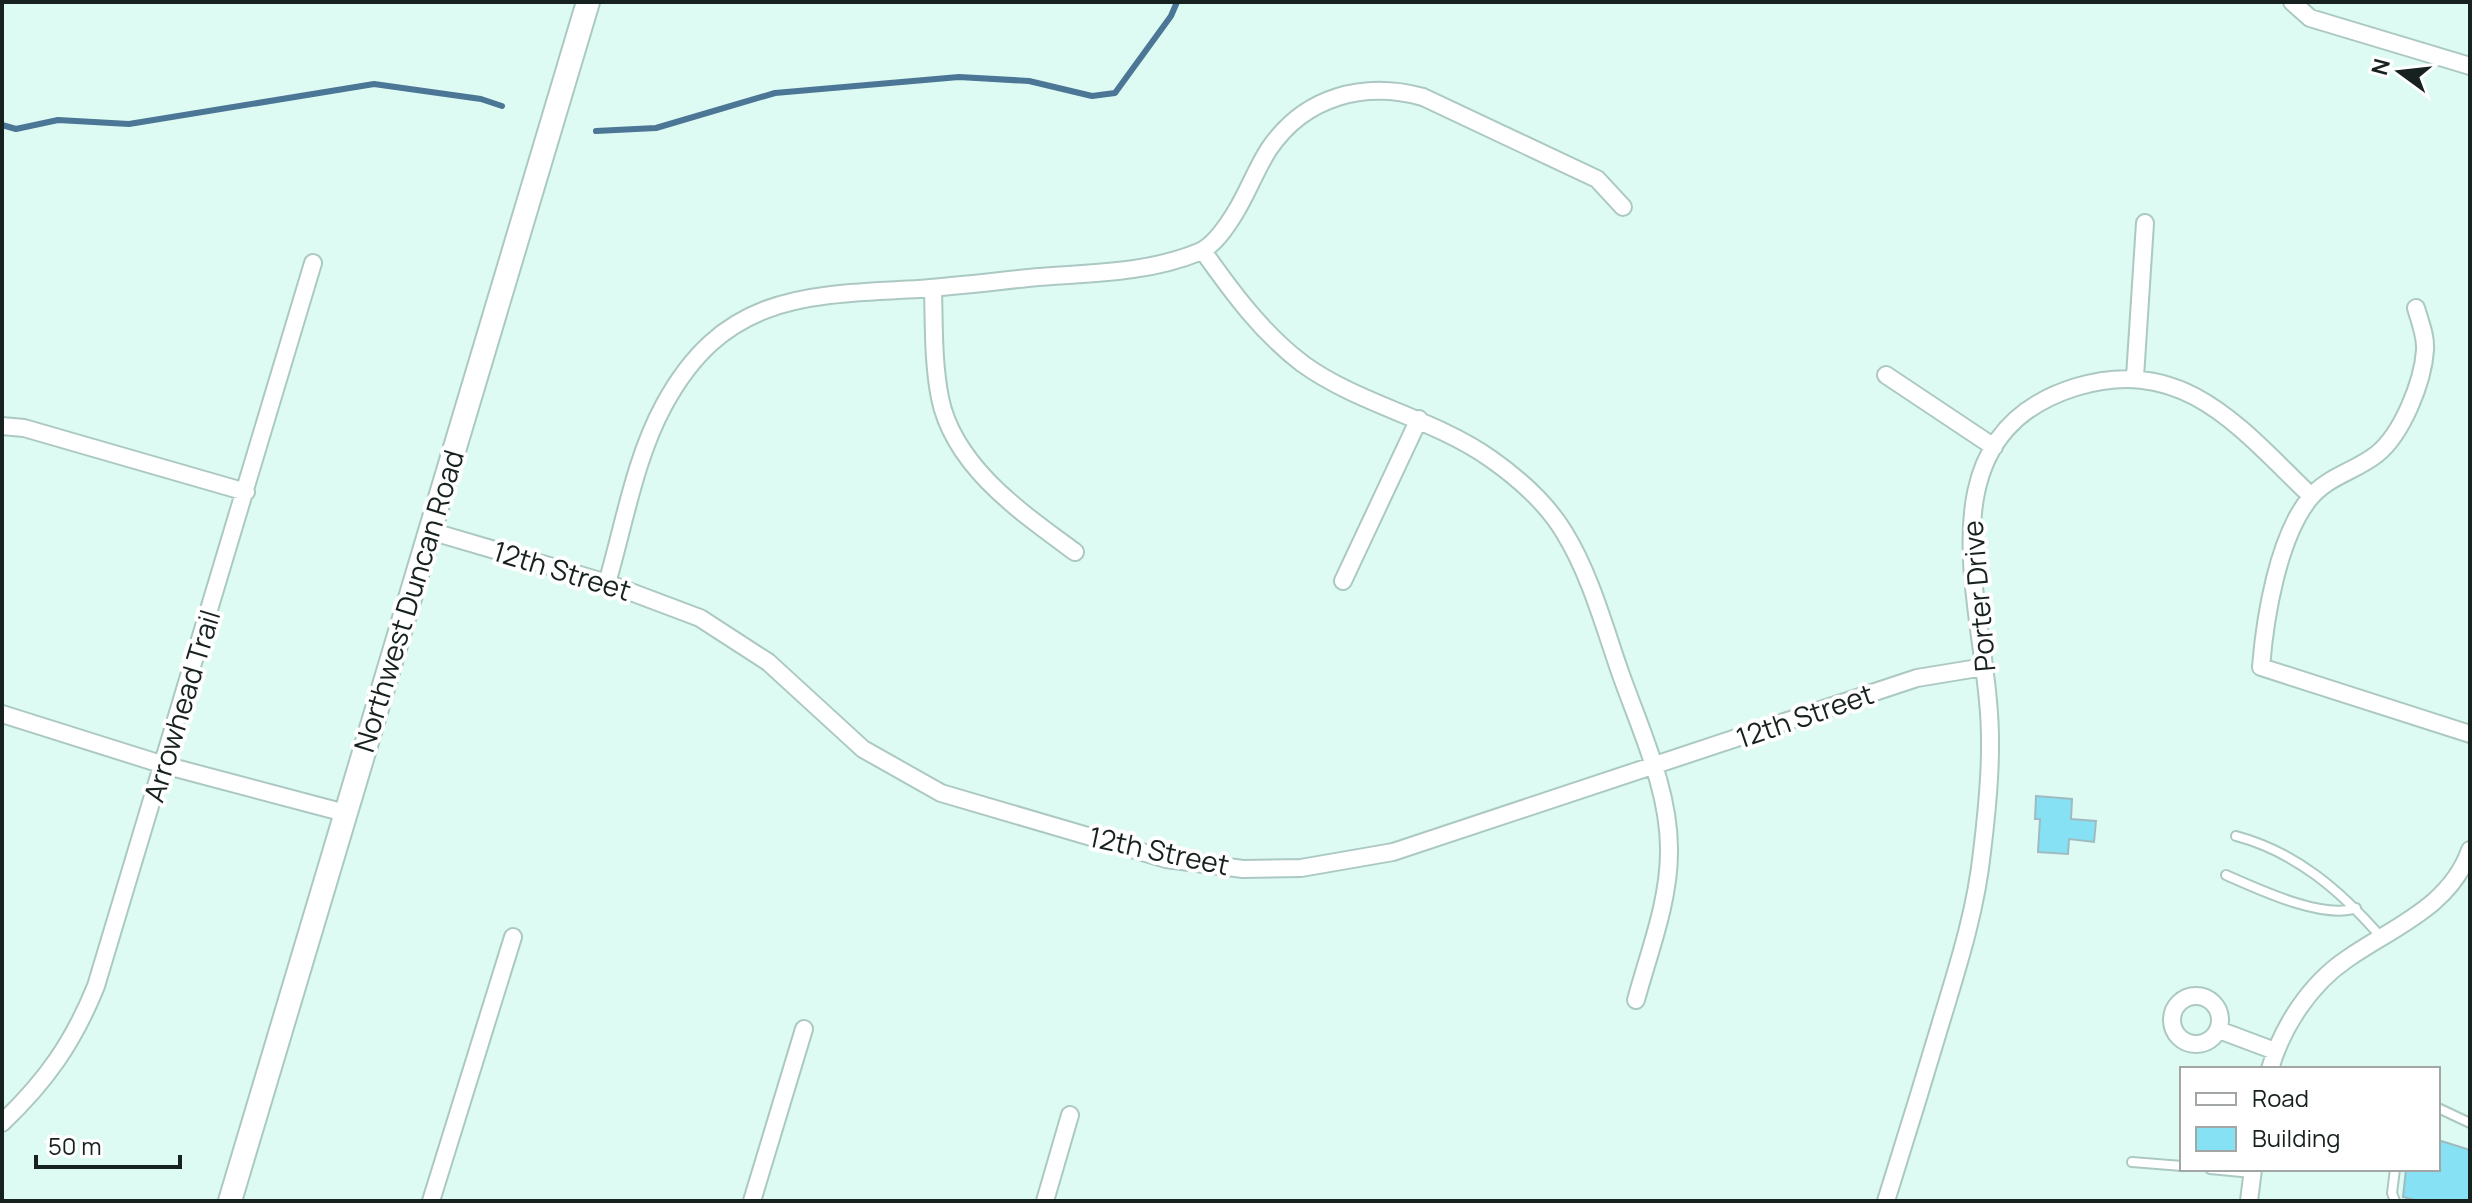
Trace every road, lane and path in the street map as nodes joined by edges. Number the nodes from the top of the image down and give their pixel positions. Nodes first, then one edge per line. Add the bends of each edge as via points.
1 (588, 2) edge
2 (2292, 2) edge
3 (2470, 66) edge
4 (1623, 207) dead end
5 (2145, 223) dead end
6 (1203, 251) junction
7 (313, 263) dead end
8 (933, 288) junction
9 (2416, 308) dead end
10 (1886, 375) dead end
11 (2135, 377) junction
12 (1419, 419) junction
13 (2, 426) edge
14 (1994, 447) junction
15 (246, 492) junction
16 (2311, 496) junction
17 (430, 531) junction
18 (1075, 552) dead end
19 (1343, 581) dead end
20 (607, 583) junction
21 (1984, 667) junction
22 (2, 714) edge
23 (2470, 734) edge
24 (164, 765) junction
25 (1653, 768) junction
26 (345, 813) junction
27 (2236, 836) dead end
28 (2470, 850) edge
29 (2226, 875) dead end
30 (2356, 908) junction
31 (513, 937) dead end
32 (2382, 937) junction
33 (1636, 1000) dead end
34 (804, 1029) dead end
35 (2219, 1030) dead end
36 (2275, 1051) junction
37 (2271, 1067) edge
38 (2440, 1109) edge
39 (1070, 1115) dead end
40 (2, 1123) edge
41 (2470, 1123) edge
42 (2132, 1162) dead end
43 (2180, 1166) edge
44 (2253, 1171) edge
45 (2395, 1171) edge
46 (230, 1201) edge
47 (431, 1201) edge
48 (752, 1201) edge
49 (1045, 1201) edge
50 (1886, 1201) edge
51 (2249, 1201) edge
52 (2395, 1201) edge

1 - 17 street, Northwest Duncan Road
2 - 3 street via 2310,18
4 - 6 street via 1597,179 1423,97 1367,89 1340,94 1288,124 1225,228
5 - 11 street
6 - 8 street via 1147,269
6 - 12 street via 1243,306 1304,364
7 - 15 street, Arrowhead Trail
8 - 18 street via 941,401 955,436 973,465 1000,492
8 - 20 street via 793,301 759,310 705,347 664,405 651,434
9 - 16 street via 2425,353 2406,416 2377,454
10 - 14 street
11 - 14 street, Porter Drive via 2102,379 2064,391 2015,423
11 - 16 street, Porter Drive via 2201,397
12 - 19 street
12 - 25 street via 1513,476 1564,531 1593,596
13 - 15 street
14 - 21 street, Porter Drive via 1976,484 1969,524
15 - 24 street, Arrowhead Trail
16 - 23 street via 2286,542 2261,667
17 - 20 street, 12th Street
17 - 26 street, Northwest Duncan Road
20 - 25 street, 12th Street via 730,635 768,662 863,749 941,793 1166,859 1254,870 1356,861
21 - 25 street, 12th Street via 1917,678
21 - 50 street, Porter Drive via 1988,765 1976,897
22 - 24 street
24 - 26 street
24 - 40 street, Arrowhead Trail via 78,1029 39,1088
25 - 33 street via 1668,828 1668,874
26 - 46 street, Northwest Duncan Road
27 - 30 lane via 2304,865
28 - 32 street via 2438,899
29 - 30 lane via 2263,892 2340,914
30 - 32 lane
31 - 47 street
32 - 36 street via 2323,980 2299,1006
34 - 48 street
35 - 36 street
36 - 37 street
38 - 41 lane
39 - 49 street
42 - 43 lane
44 - 51 street
45 - 52 lane

